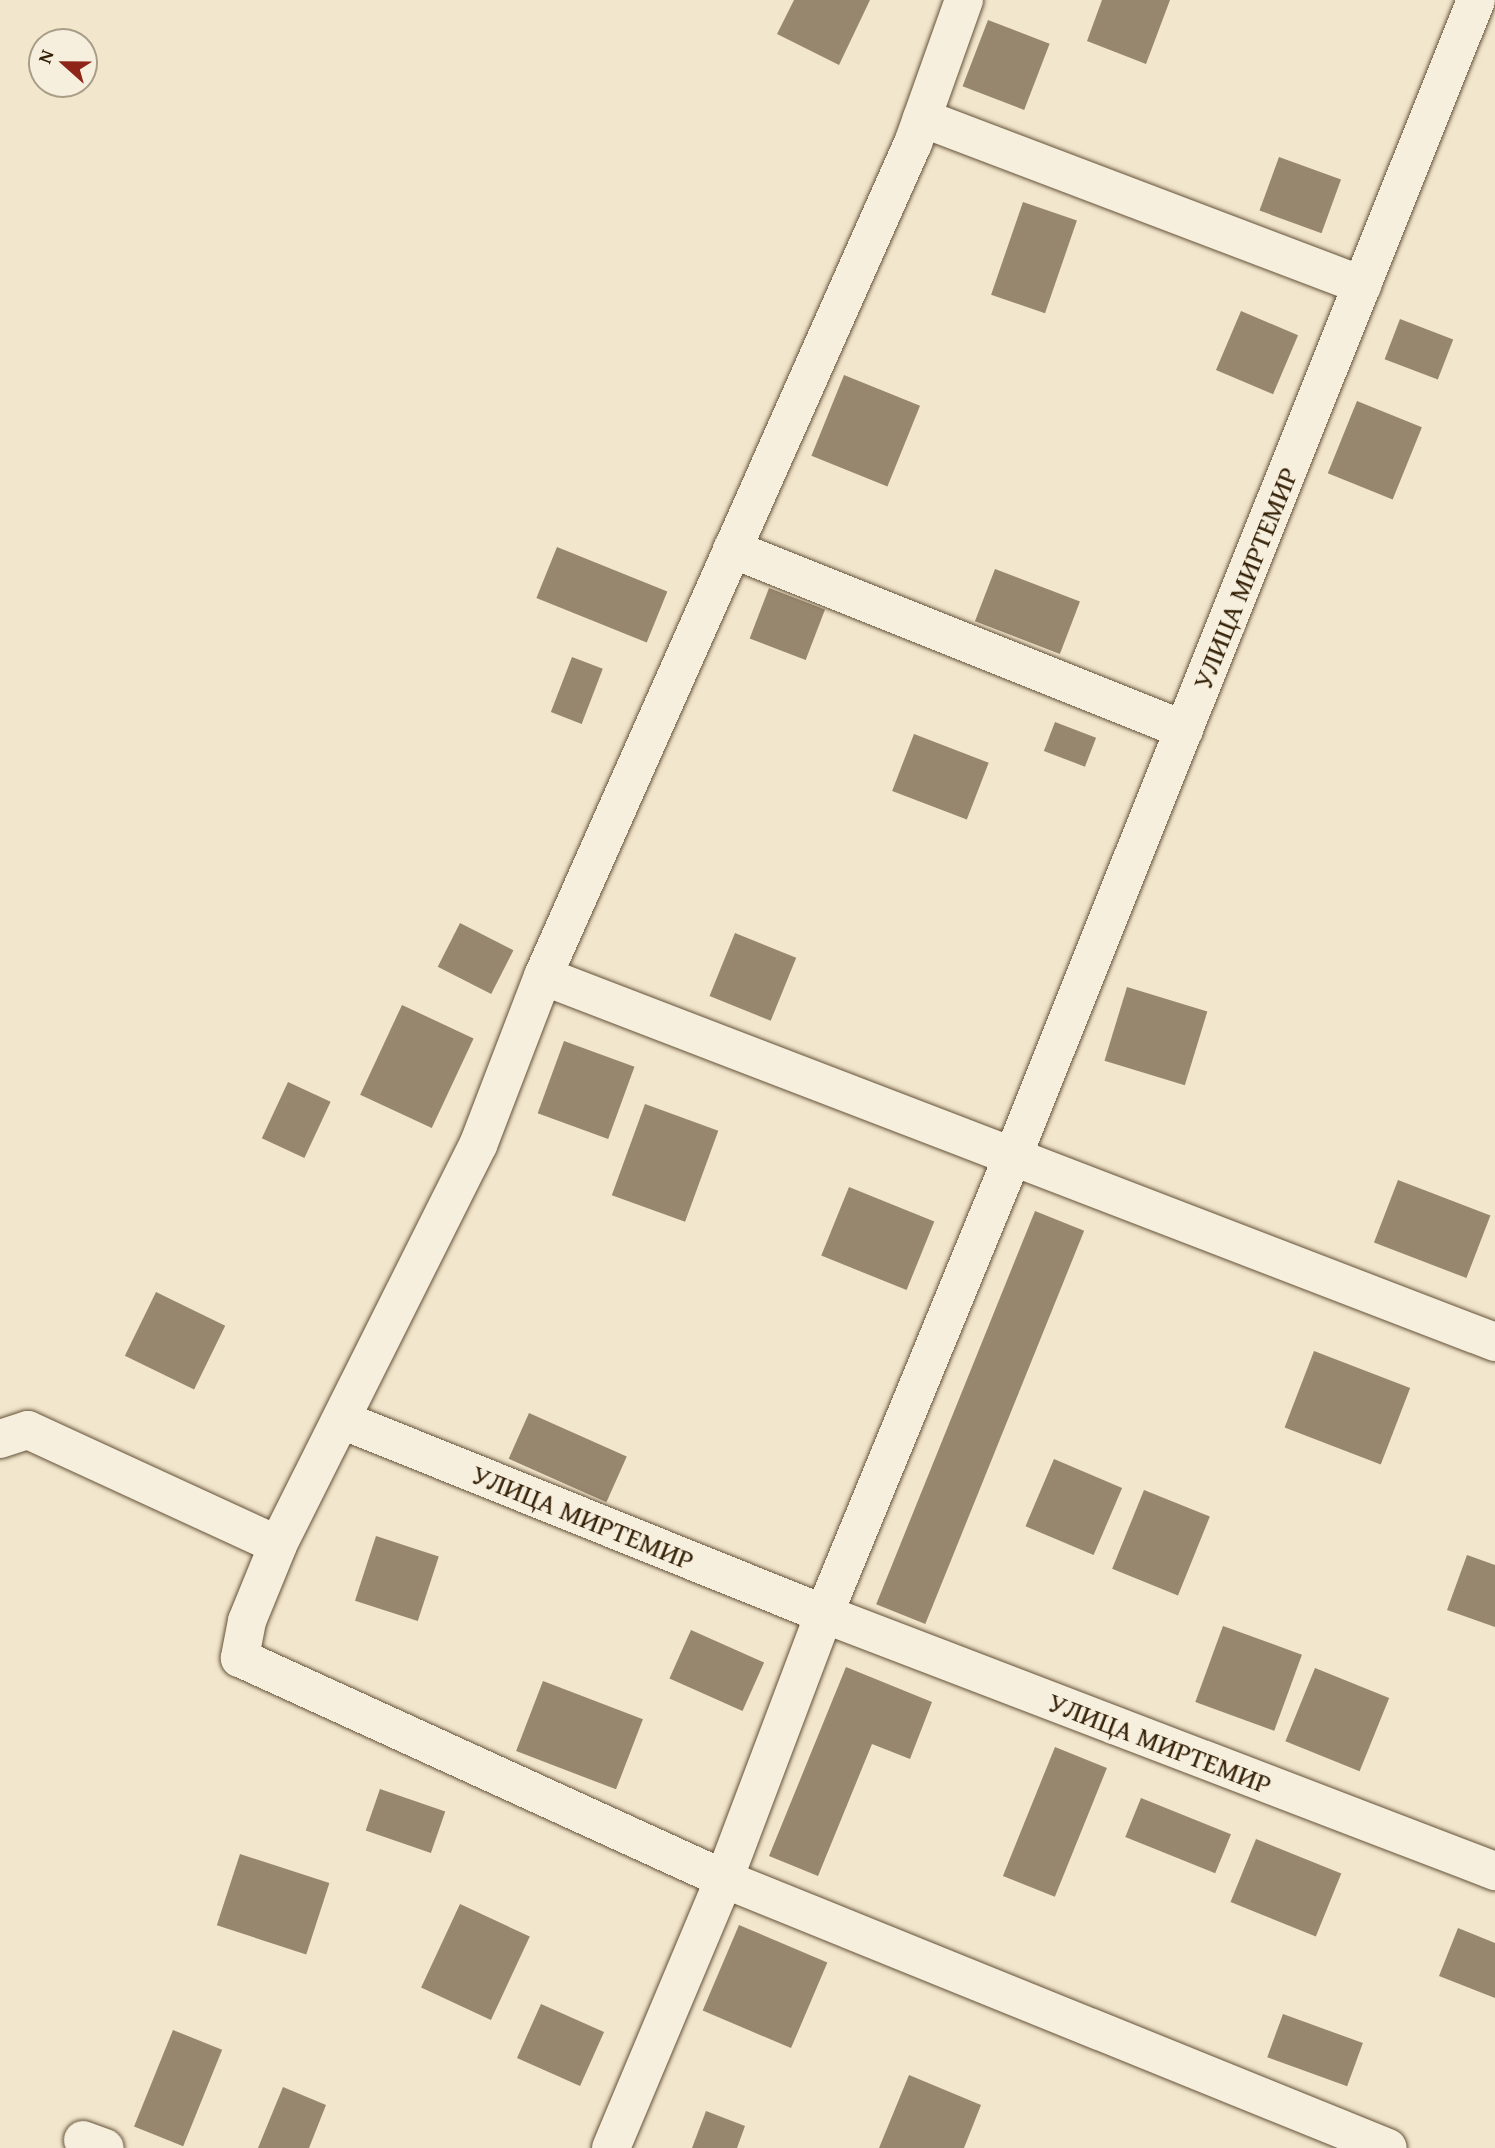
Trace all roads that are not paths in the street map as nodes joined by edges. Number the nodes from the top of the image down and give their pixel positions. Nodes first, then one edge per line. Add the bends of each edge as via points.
1 (964, 0) edge
2 (1476, 0) edge
3 (922, 118) junction
4 (1362, 285) junction
5 (732, 549) junction
6 (1184, 730) junction
7 (543, 976) junction
8 (1013, 1156) junction
9 (1495, 1342) edge
10 (342, 1420) junction
11 (0, 1438) edge
12 (278, 1545) junction
13 (824, 1614) junction
14 (1495, 1871) edge
15 (724, 1879) junction
16 (611, 2148) edge
17 (1388, 2148) edge

1 - 3 street
2 - 4 street, УЛИЦА МИРТЕМИР
3 - 4 street
3 - 5 street
4 - 6 street, УЛИЦА МИРТЕМИР
5 - 6 street
5 - 7 street
6 - 8 street, УЛИЦА МИРТЕМИР
7 - 8 street
7 - 10 street via 478,1145
8 - 9 street
8 - 13 street, УЛИЦА МИРТЕМИР
10 - 12 street
10 - 13 street, УЛИЦА МИРТЕМИР
11 - 12 street via 28,1430
12 - 15 street via 247,1621 240,1658
13 - 14 street, УЛИЦА МИРТЕМИР
13 - 15 street, УЛИЦА МИРТЕМИР
15 - 16 street, УЛИЦА МИРТЕМИР
15 - 17 street

